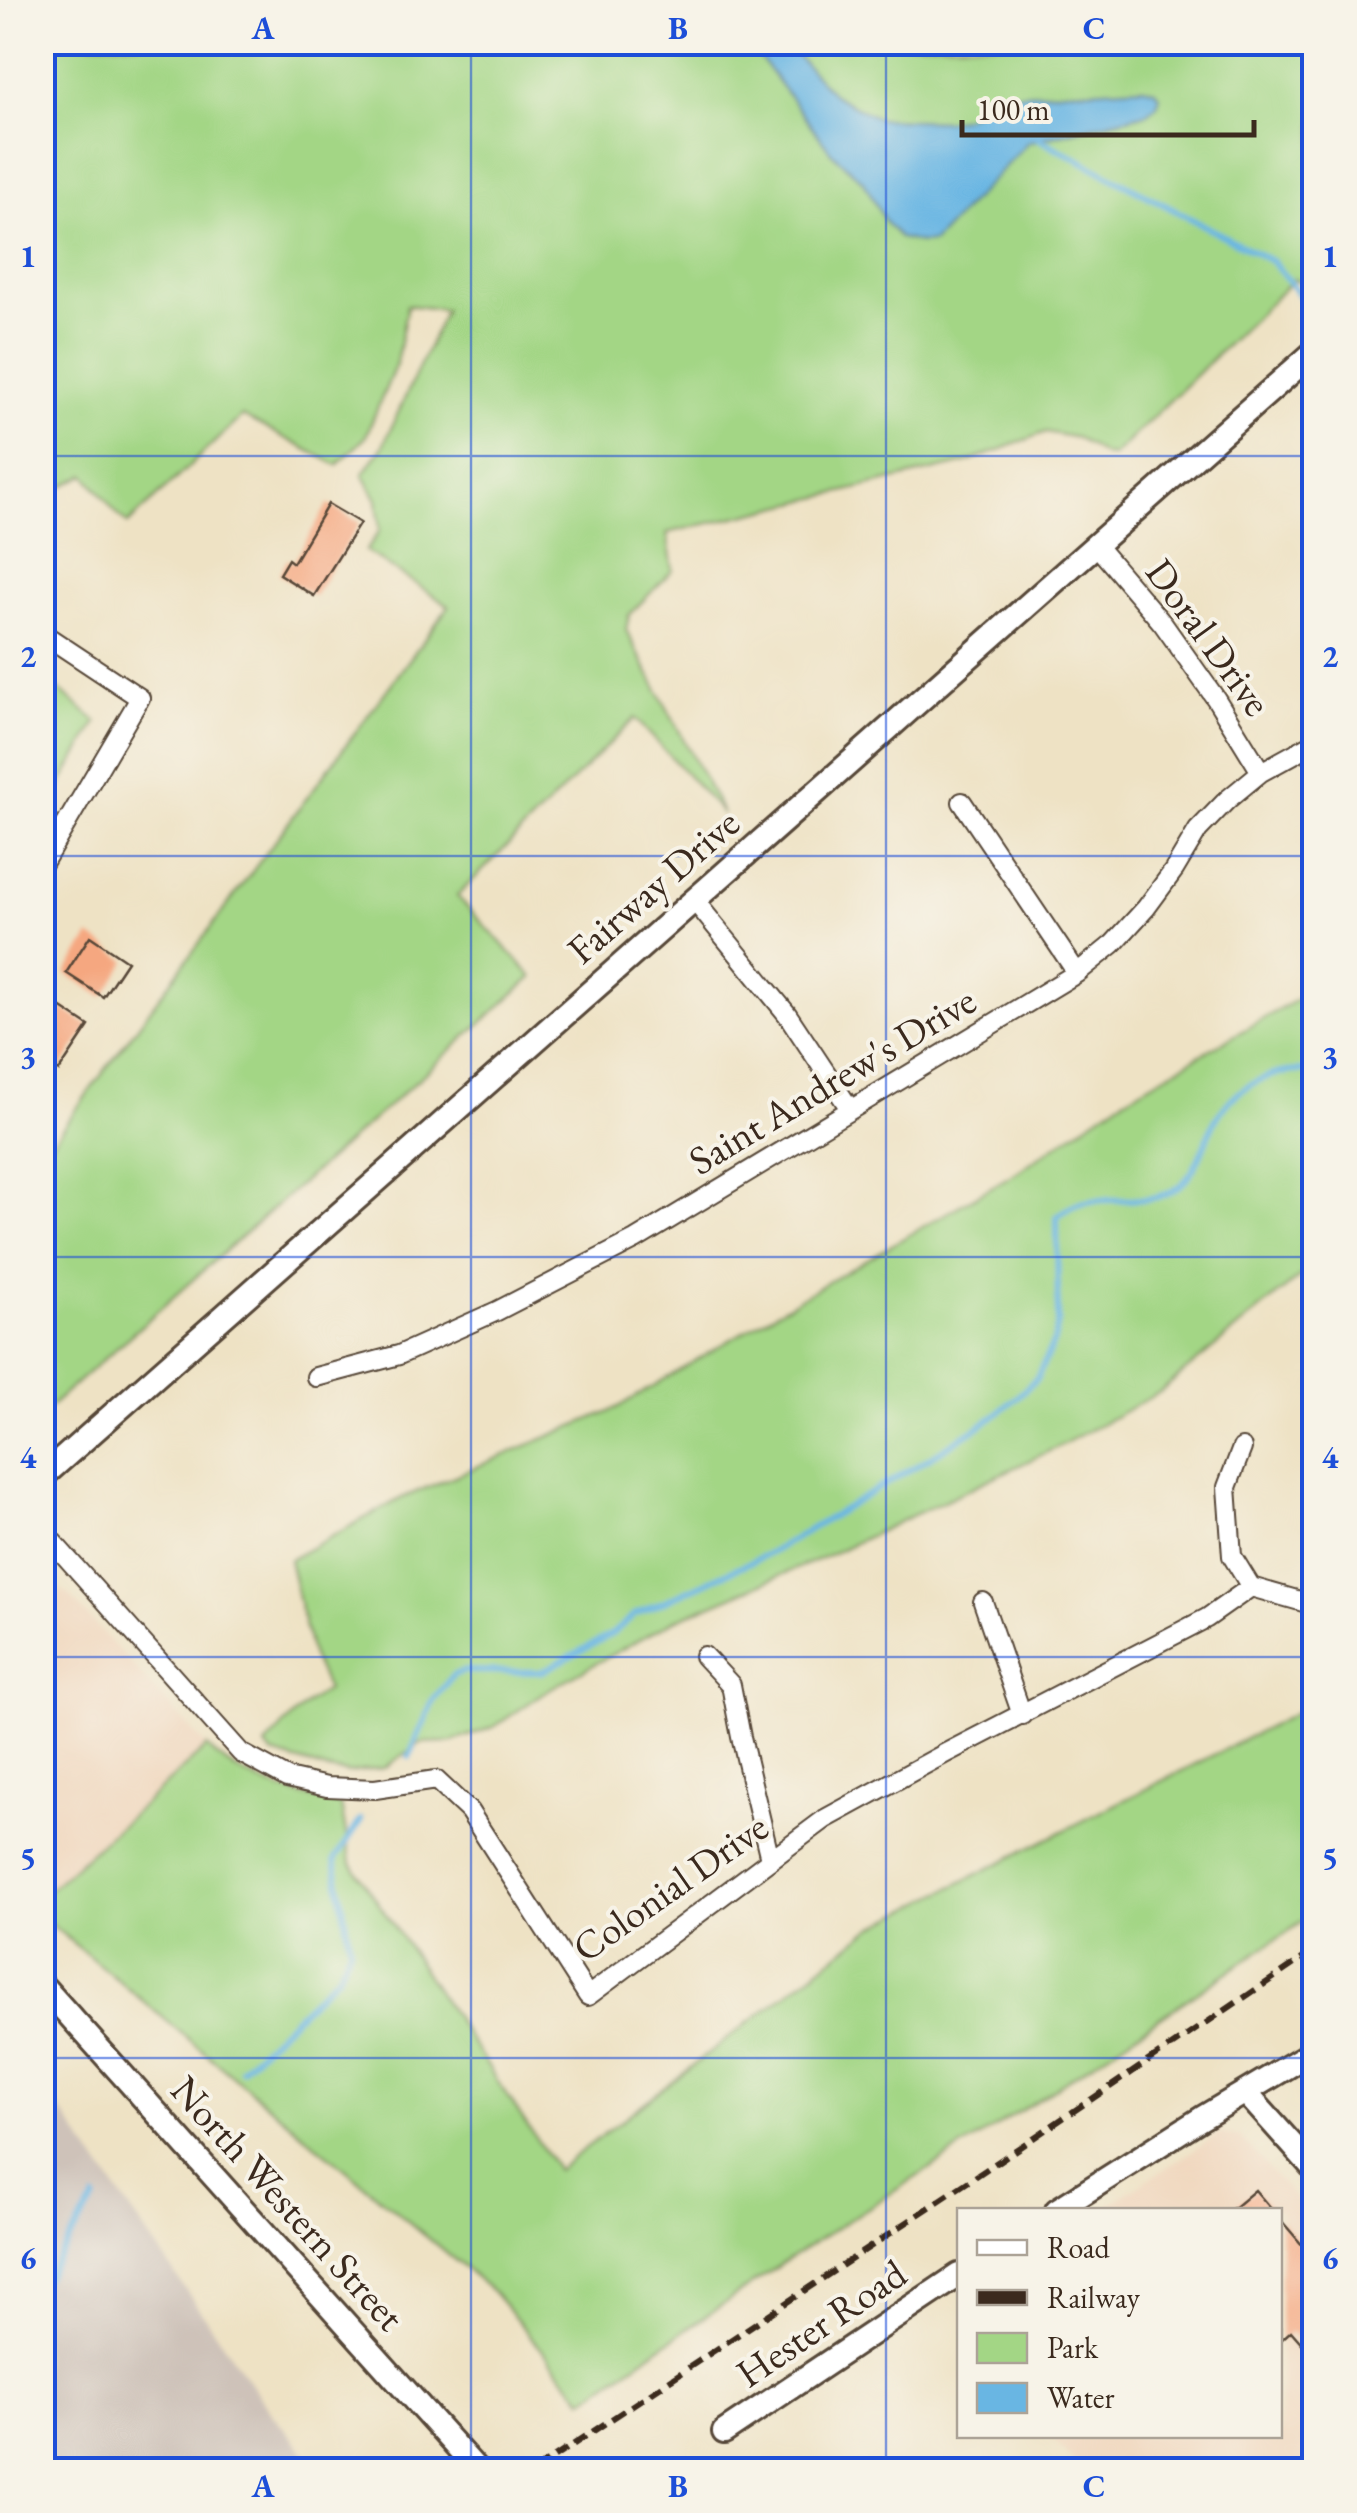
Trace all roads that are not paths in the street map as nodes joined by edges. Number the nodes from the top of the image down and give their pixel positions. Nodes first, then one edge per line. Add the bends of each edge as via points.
1 (1314, 352) edge
2 (1096, 545) junction
3 (42, 633) edge
4 (1314, 743) edge
5 (1261, 772) junction
6 (962, 802) dead end
7 (42, 865) edge
8 (694, 900) junction
9 (1077, 973) junction
10 (850, 1110) junction
11 (316, 1378) dead end
12 (1242, 1448) dead end
13 (42, 1477) edge
14 (42, 1530) edge
15 (1251, 1588) junction
16 (983, 1602) dead end
17 (1314, 1605) edge
18 (704, 1656) dead end
19 (1022, 1714) junction
20 (770, 1859) junction
21 (42, 1985) edge
22 (1314, 2051) edge
23 (1246, 2093) junction
24 (1314, 2169) edge
25 (1061, 2208) edge
26 (957, 2277) edge
27 (724, 2432) dead end
28 (477, 2470) edge

1 - 2 main road, Fairway Drive
2 - 5 street, Doral Drive via 1163,624
2 - 8 main road, Fairway Drive
3 - 7 street via 140,698
4 - 5 street, Saint Andrew's Drive
5 - 9 street, Saint Andrew's Drive via 1198,830 1146,908
6 - 9 street
8 - 10 street via 788,1014
8 - 13 main road, Fairway Drive
9 - 10 street, Saint Andrew's Drive
10 - 11 street, Saint Andrew's Drive via 635,1240 497,1311 399,1354
12 - 15 street via 1226,1487 1232,1556
14 - 20 street, Colonial Drive via 241,1752 287,1778 327,1787 375,1789 436,1780 469,1811 588,1996
15 - 17 street
15 - 19 street, Colonial Drive via 1207,1618
16 - 19 street
18 - 20 street via 731,1685
19 - 20 street, Colonial Drive via 825,1819
21 - 28 main road, North Western Street
22 - 23 main road
23 - 24 main road
23 - 25 main road
26 - 27 main road, Hester Road

